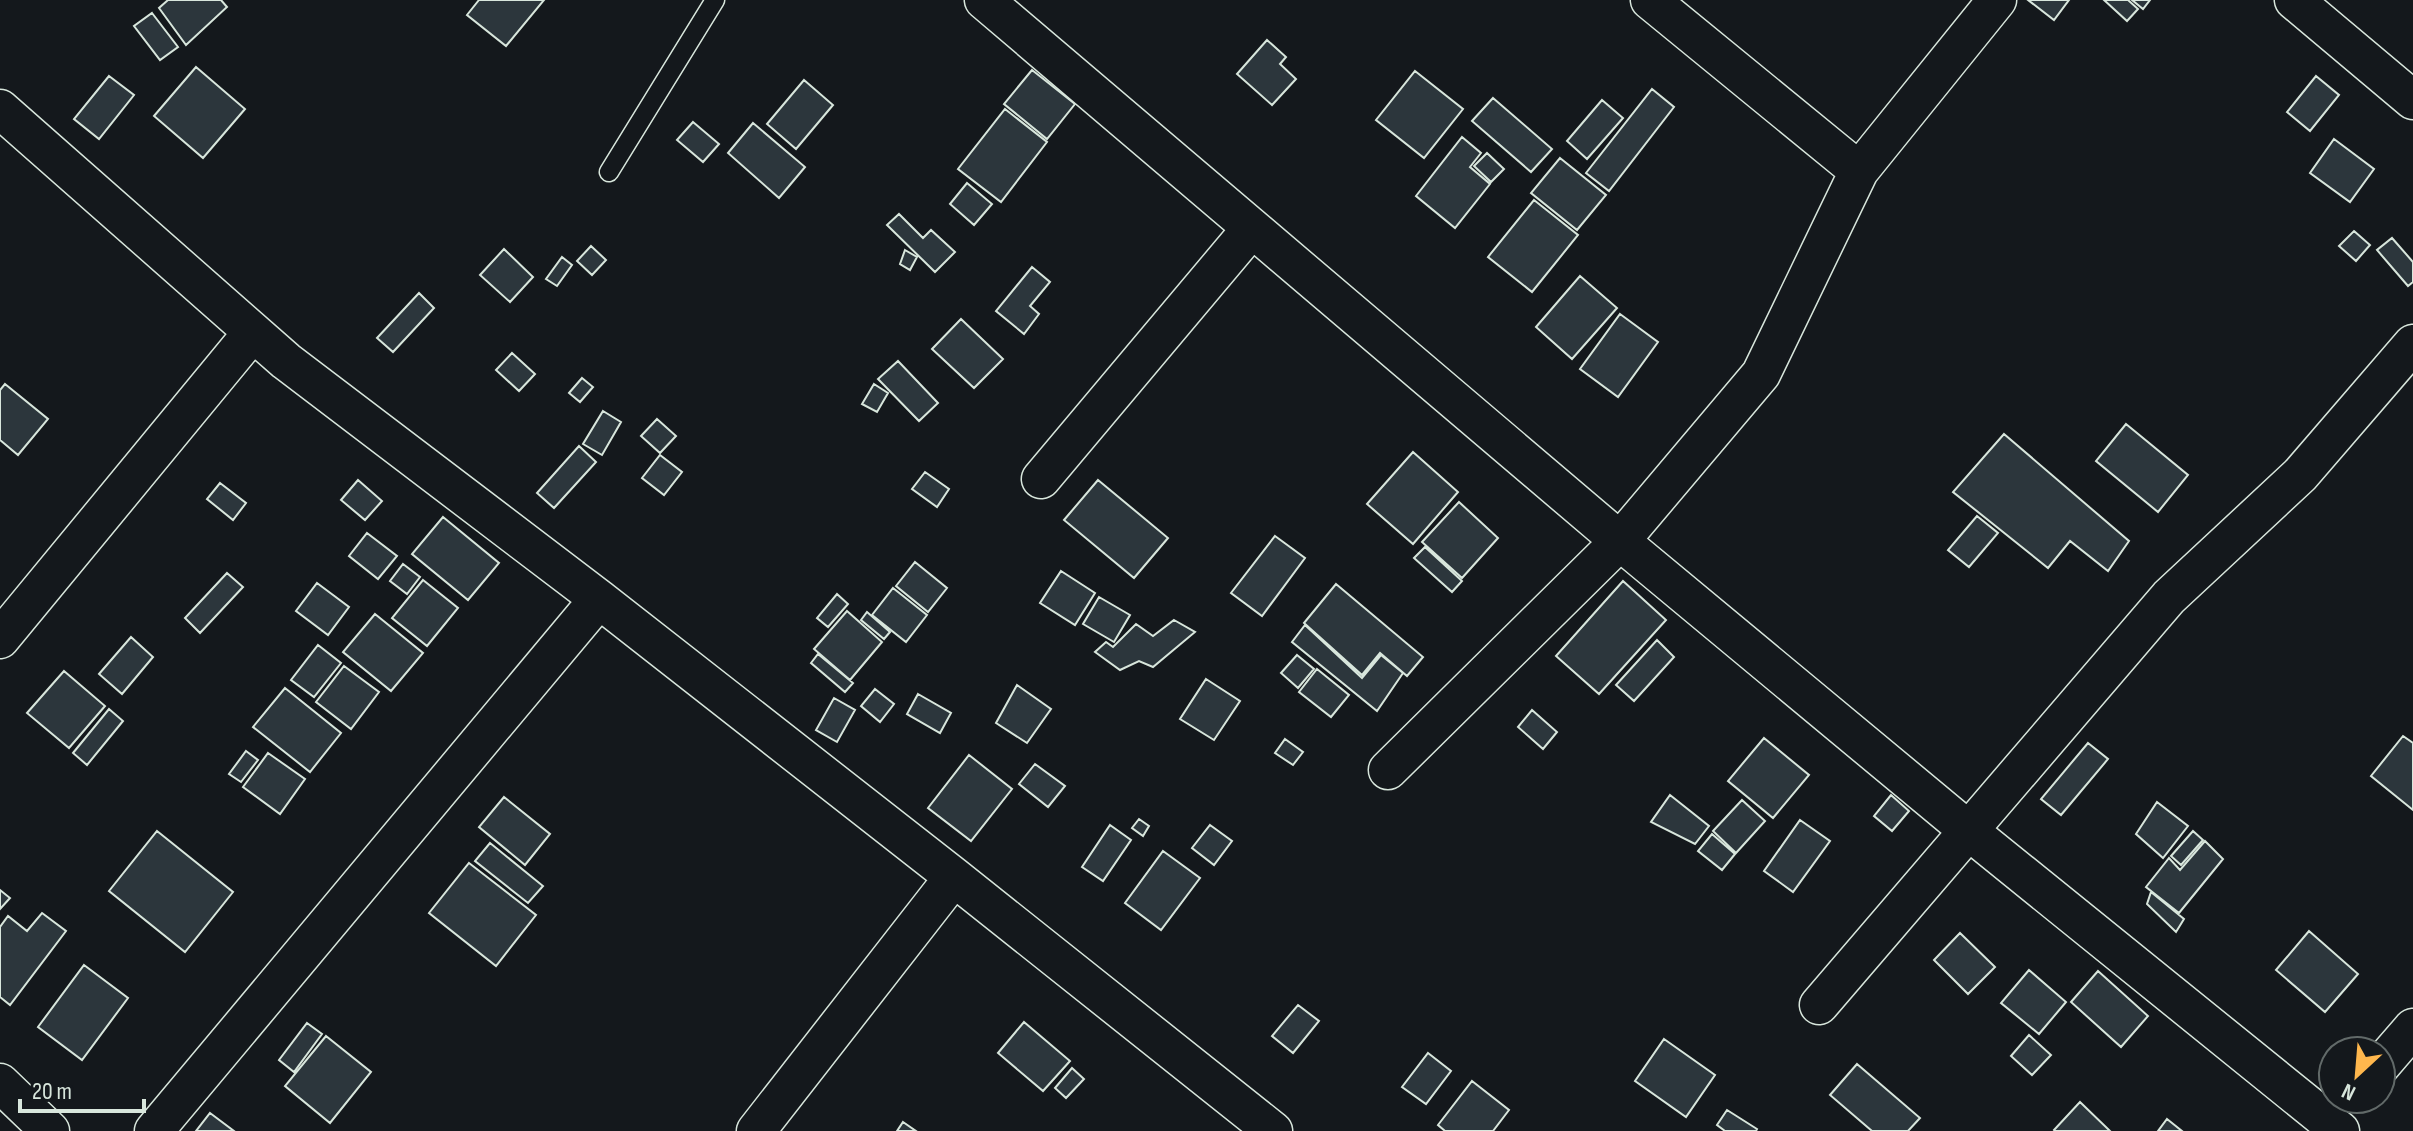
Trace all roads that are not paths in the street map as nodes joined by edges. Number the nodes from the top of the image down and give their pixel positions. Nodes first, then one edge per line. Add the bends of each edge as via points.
1 (715, 0) edge
2 (984, 0) edge
3 (1650, 0) edge
4 (1997, 0) edge
5 (2294, 0) edge
6 (2413, 100) edge
7 (0, 109) edge
8 (1859, 171) junction
9 (609, 172) dead end
10 (1252, 228) junction
11 (253, 332) junction
12 (2413, 344) edge
13 (1041, 479) dead end
14 (1620, 541) junction
15 (599, 599) junction
16 (0, 639) edge
17 (1388, 770) dead end
18 (1969, 831) junction
19 (954, 877) junction
20 (1819, 1005) dead end
21 (2413, 1028) edge
22 (2397, 1046) edge
23 (0, 1083) edge
24 (2337, 1121) edge
25 (50, 1131) edge
26 (154, 1131) edge
27 (756, 1131) edge
28 (1273, 1131) edge

1 - 9 lane
2 - 10 street
3 - 8 street
4 - 8 street
5 - 6 street
7 - 11 street
8 - 14 street via 1761,374
10 - 13 street
10 - 14 street
11 - 15 street
11 - 16 street
12 - 18 street via 2300,475 2169,597
14 - 17 street
14 - 18 street
15 - 19 street
15 - 26 street
18 - 20 street
18 - 24 street
19 - 27 street
19 - 28 street
21 - 22 street
23 - 25 street

